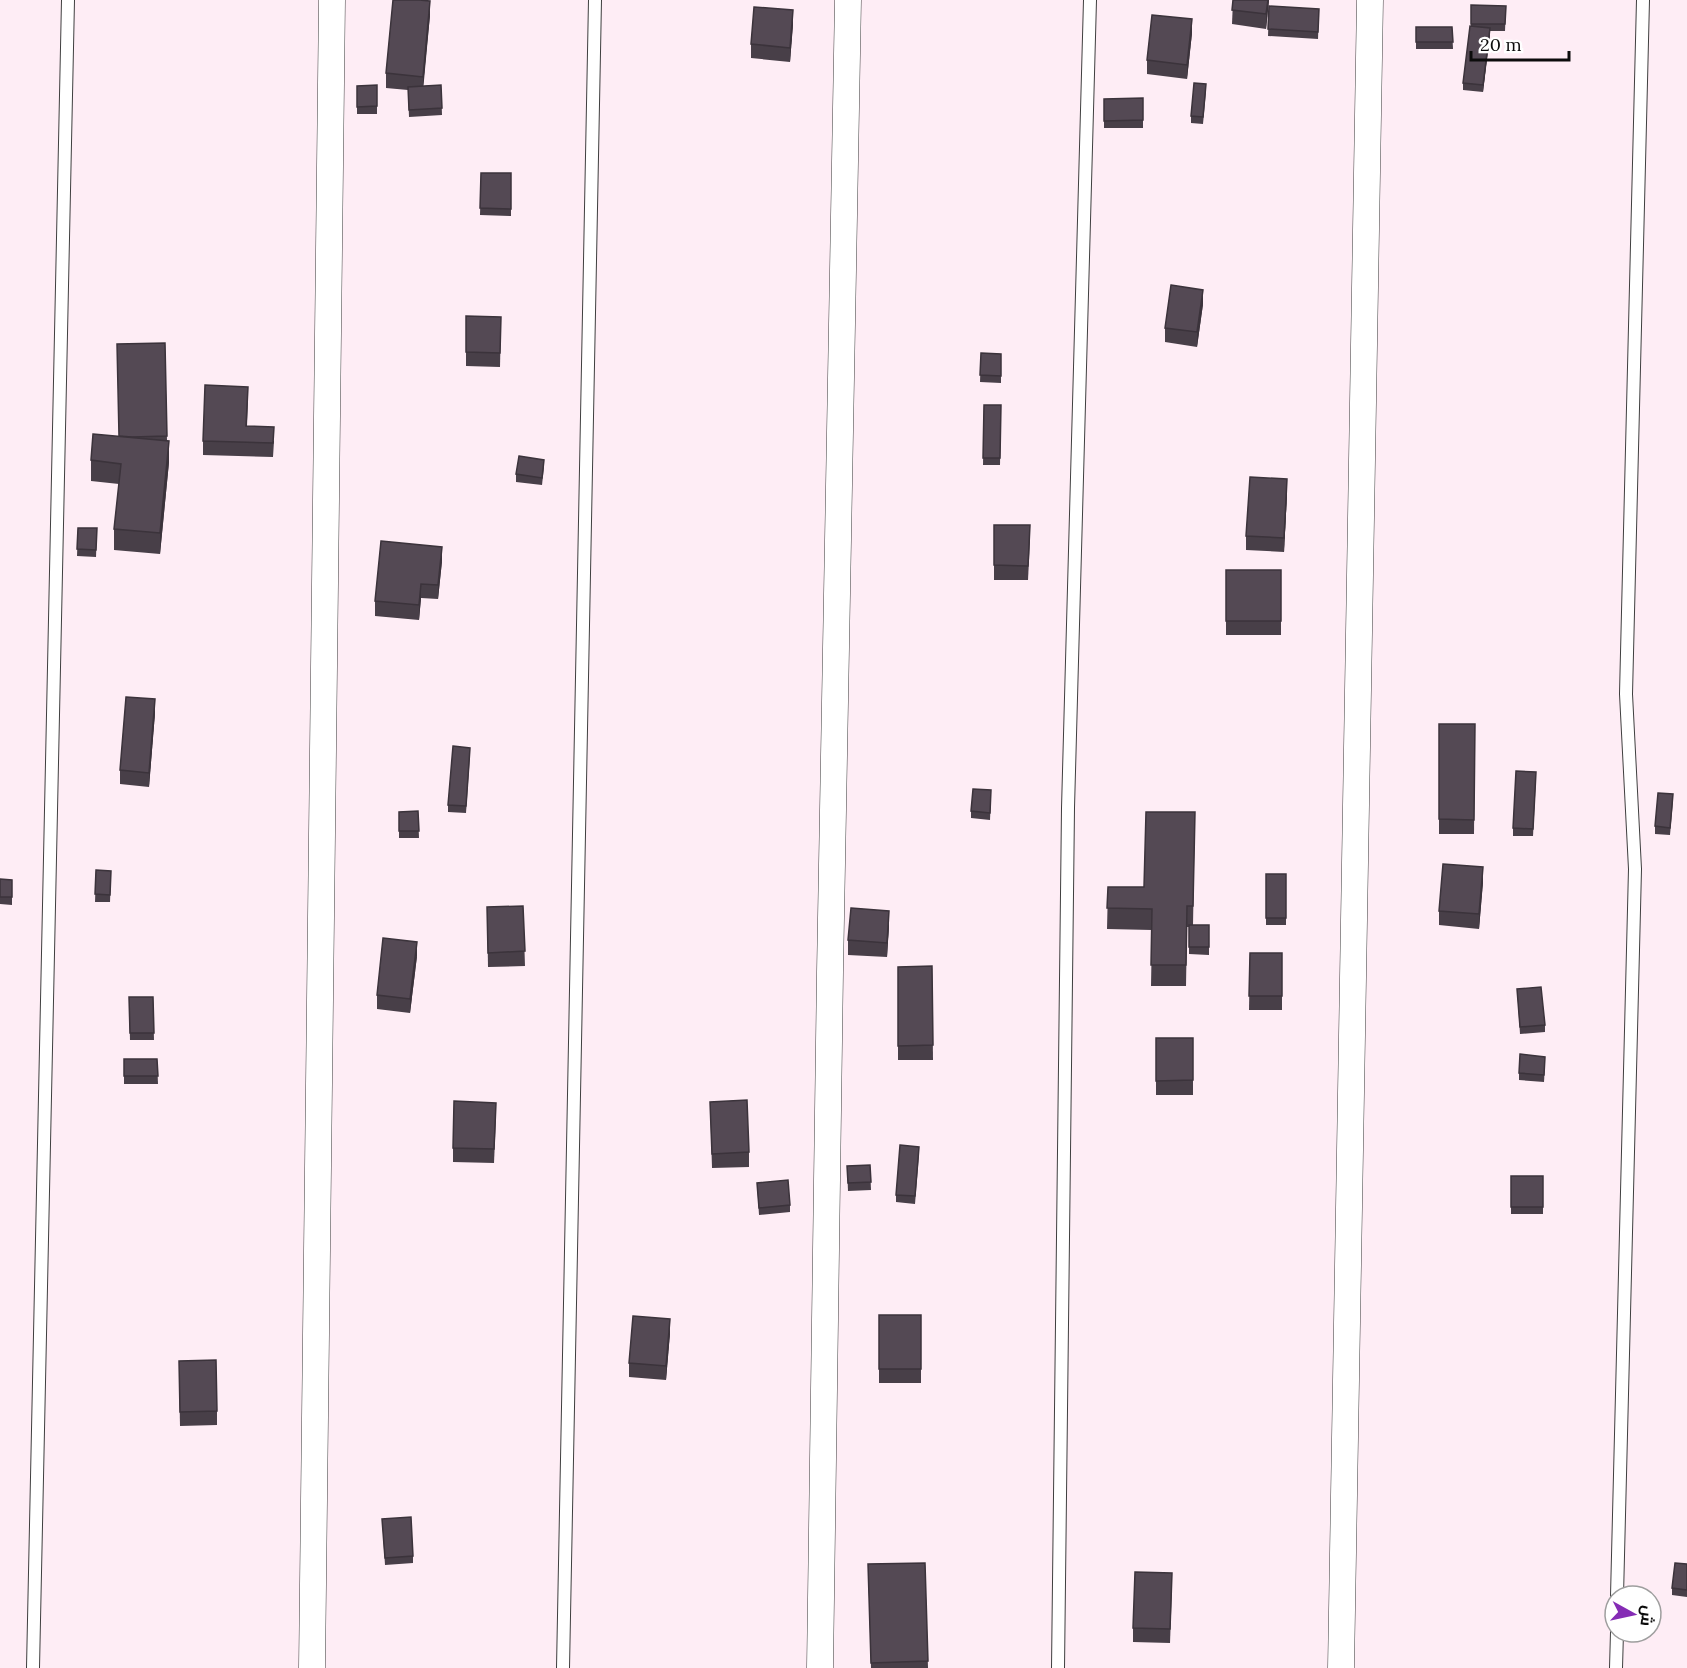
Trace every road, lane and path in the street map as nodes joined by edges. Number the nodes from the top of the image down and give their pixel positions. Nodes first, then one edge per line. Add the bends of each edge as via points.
1 (68, 0) edge
2 (332, 0) edge
3 (595, 0) edge
4 (848, 0) edge
5 (1090, 0) edge
6 (1370, 0) edge
7 (1643, 0) edge
8 (1617, 1584) edge
9 (1617, 1644) edge
10 (33, 1668) edge
11 (312, 1668) edge
12 (563, 1668) edge
13 (820, 1668) edge
14 (1058, 1668) edge
15 (1341, 1668) edge
16 (1616, 1668) edge

1 - 10 lane
2 - 11 street
3 - 12 lane
4 - 13 street
5 - 14 lane via 1068,808
6 - 15 street
7 - 8 lane via 1626,694 1635,869
9 - 16 lane

